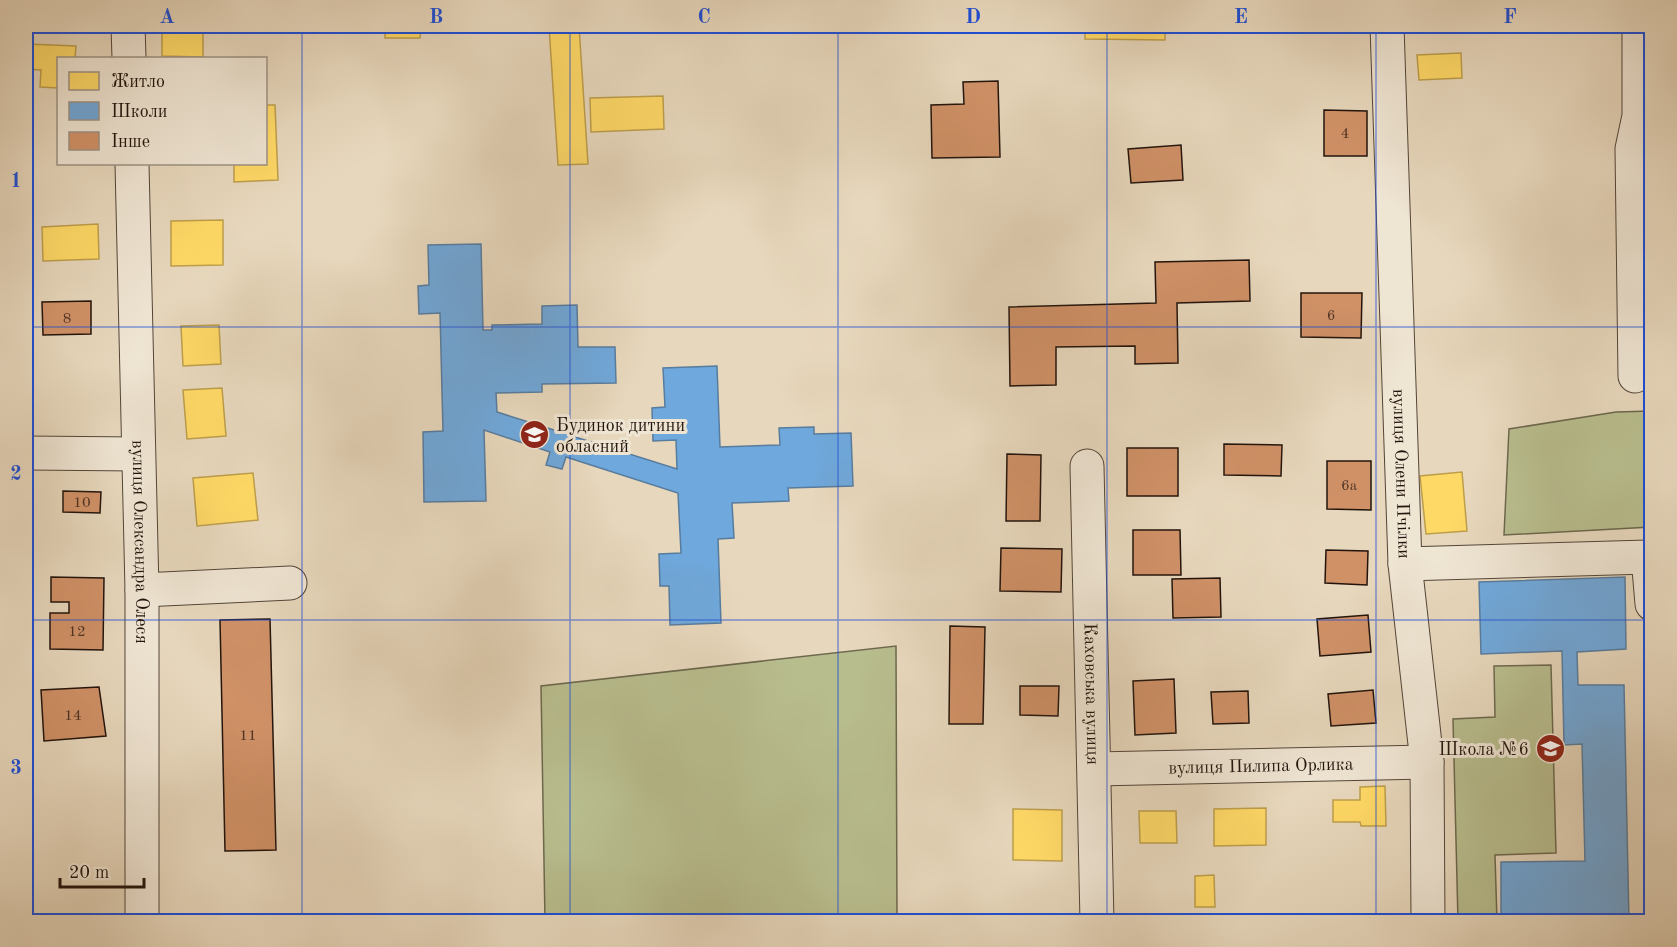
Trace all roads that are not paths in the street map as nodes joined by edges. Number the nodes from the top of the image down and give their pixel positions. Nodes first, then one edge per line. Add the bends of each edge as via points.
1 (129, 26) edge
2 (1387, 26) edge
3 (1639, 26) edge
4 (129, 57) edge
5 (132, 165) edge
6 (1635, 376) dead end
7 (26, 453) edge
8 (138, 454) junction
9 (1087, 466) dead end
10 (1405, 564) junction
11 (291, 583) dead end
12 (142, 590) junction
13 (1652, 604) edge
14 (1427, 762) junction
15 (1095, 769) junction
16 (142, 921) edge
17 (1097, 921) edge
18 (1428, 921) edge

1 - 4 street
2 - 10 street, вулиця Олени Пчілки
3 - 6 street via 1639,116 1632,149
5 - 8 street, вулиця Олександра Олеся
7 - 8 street
8 - 12 street, вулиця Олександра Олеся
9 - 15 street, Каховська вулиця
10 - 13 street via 1648,557
10 - 14 street, вулиця Олени Пчілки
11 - 12 street
12 - 16 street, вулиця Олександра Олеся
14 - 15 street, вулиця Пилипа Орлика
14 - 18 street, вулиця Олени Пчілки
15 - 17 street, Каховська вулиця

